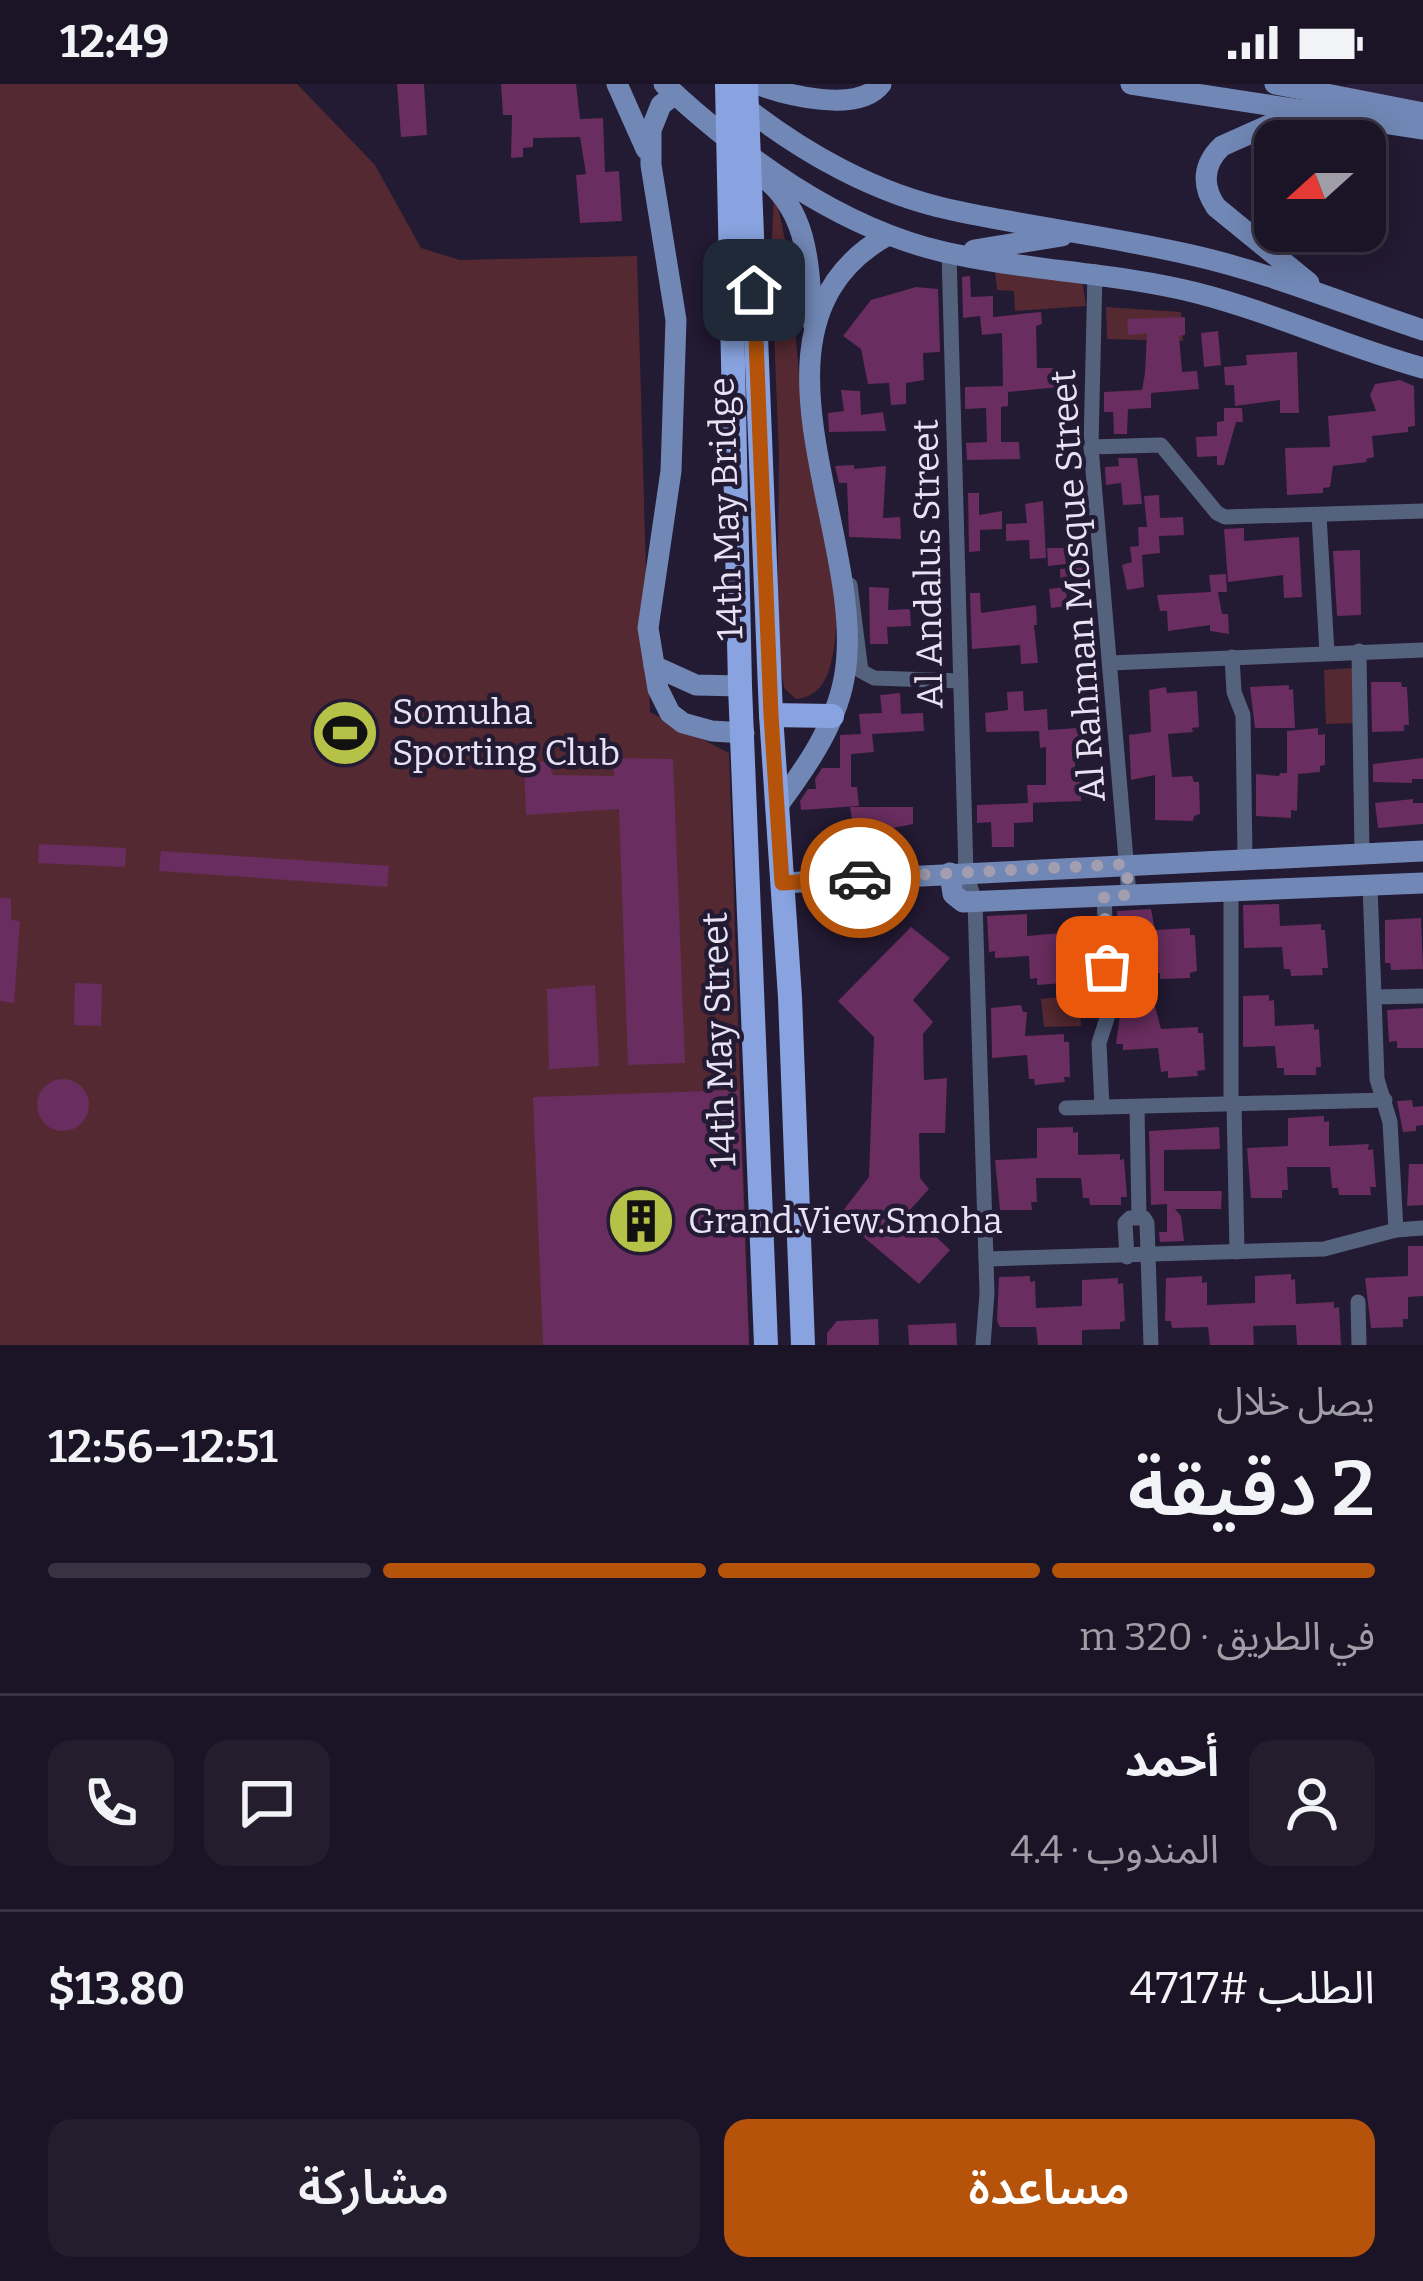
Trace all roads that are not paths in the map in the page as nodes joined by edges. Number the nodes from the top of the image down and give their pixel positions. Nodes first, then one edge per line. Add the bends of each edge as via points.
1 (617, 84) edge
2 (716, 84) edge
3 (727, 84) edge
4 (746, 84) edge
5 (756, 84) edge
6 (881, 84) edge
7 (1131, 84) edge
8 (1275, 84) edge
9 (669, 89) edge
10 (1301, 111) junction
11 (1423, 113) edge
12 (1423, 129) edge
13 (651, 164) junction
14 (740, 195) junction
15 (661, 213) junction
16 (1083, 233) junction
17 (888, 235) junction
18 (950, 253) junction
19 (1095, 272) junction
20 (1317, 290) junction
21 (813, 330) junction
22 (1423, 330) edge
23 (1423, 368) edge
24 (1091, 447) junction
25 (1423, 511) edge
26 (1319, 515) junction
27 (836, 549) junction
28 (1423, 650) edge
29 (1359, 651) junction
30 (1328, 652) junction
31 (1232, 657) junction
32 (1110, 663) junction
33 (654, 666) junction
34 (961, 680) junction
35 (740, 686) junction
36 (771, 715) junction
37 (832, 716) junction
38 (744, 733) junction
39 (776, 808) junction
40 (1423, 851) edge
41 (1362, 854) junction
42 (1245, 858) junction
43 (1126, 864) junction
44 (958, 873) junction
45 (782, 883) junction
46 (1423, 883) edge
47 (1370, 885) junction
48 (1231, 891) junction
49 (1129, 895) junction
50 (1104, 896) junction
51 (975, 902) junction
52 (1423, 996) edge
53 (1375, 997) junction
54 (1385, 1100) junction
55 (1233, 1104) junction
56 (1136, 1106) junction
57 (1102, 1107) junction
58 (1066, 1108) dead end
59 (1139, 1217) junction
60 (1423, 1228) edge
61 (1396, 1230) junction
62 (1238, 1252) junction
63 (1126, 1256) junction
64 (1148, 1256) junction
65 (986, 1259) junction
66 (1358, 1302) dead end
67 (766, 1345) edge
68 (803, 1345) edge
69 (983, 1345) edge
70 (1151, 1345) edge
71 (1359, 1345) edge

1 - 13 main road
2 - 16 main road via 868,182 949,210
3 - 14 main road, 14th May Bridge
4 - 14 main road, 14th May Bridge
5 - 6 main road via 828,99 866,96
7 - 10 main road
8 - 11 main road
9 - 13 main road via 652,121
9 - 17 main road via 817,201
10 - 12 main road
10 - 20 main road via 1222,146 1208,164 1206,186 1216,206
13 - 15 main road
14 - 35 main road, 14th May Bridge
14 - 36 main road, 14th May Bridge
15 - 21 main road via 668,193 663,128 672,114 686,113 791,206 803,234
15 - 33 main road via 676,341 671,471 648,628
16 - 18 main road
16 - 20 main road
17 - 18 main road
17 - 21 main road via 837,279
18 - 19 main road
18 - 34 street, Al Andalus Street
19 - 23 main road via 1276,316
19 - 24 street, Al Rahman Mosque Street
20 - 22 main road
21 - 27 main road via 817,455
24 - 26 street via 1161,446 1221,516
24 - 32 street, Al Rahman Mosque Street
25 - 26 street
26 - 30 street
27 - 34 street via 856,606 862,671
27 - 37 main road via 847,634
28 - 29 street
29 - 30 street
29 - 41 street
30 - 31 street
31 - 32 street
31 - 42 street via 1243,715
32 - 43 street, Al Rahman Mosque Street
33 - 35 main road via 696,685
33 - 38 main road via 670,713 683,723
34 - 44 street, Al Andalus Street
35 - 38 main road, 14th May Street
36 - 37 main road
36 - 39 main road, 14th May Street
37 - 39 main road
38 - 67 main road, 14th May Street
39 - 45 main road, 14th May Street
40 - 41 main road
41 - 42 main road
42 - 43 main road
43 - 44 main road
43 - 49 street, Al Rahman Mosque Street
44 - 45 main road
44 - 51 main road via 956,898
45 - 68 main road, 14th May Street
46 - 47 main road
47 - 48 main road
47 - 53 street
48 - 49 main road
48 - 55 street
49 - 50 main road
50 - 51 main road
50 - 57 street via 1109,1012 1099,1043
51 - 65 street
52 - 53 street
53 - 54 street
54 - 55 street
54 - 61 street
55 - 56 street
55 - 62 street
56 - 57 street
56 - 59 street
57 - 58 street
59 - 63 street via 1125,1222
59 - 64 street via 1147,1221
60 - 61 street
61 - 62 street via 1324,1249
62 - 64 street
63 - 64 street
63 - 65 street
64 - 70 street
65 - 69 street
66 - 71 street

